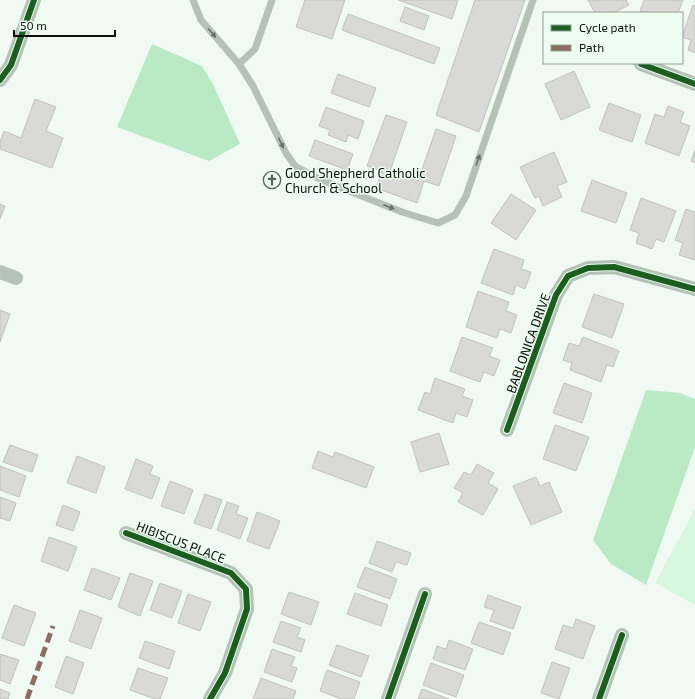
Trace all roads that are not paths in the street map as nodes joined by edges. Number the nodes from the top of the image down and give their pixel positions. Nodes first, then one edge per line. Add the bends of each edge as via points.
1 (34, 0) edge
2 (193, 0) edge
3 (272, 0) edge
4 (533, 0) edge
5 (239, 64) junction
6 (641, 64) dead end
7 (0, 80) edge
8 (695, 84) edge
9 (0, 272) edge
10 (16, 278) dead end
11 (695, 289) edge
12 (507, 430) dead end
13 (126, 533) dead end
14 (425, 594) dead end
15 (622, 635) dead end
16 (210, 699) edge
17 (388, 699) edge
18 (599, 699) edge

1 - 7 street via 11,65
2 -> 5 lane via 201,20
3 - 5 lane via 255,49
5 -> 4 lane via 295,166 321,180 402,212 438,223 455,215 466,196
6 - 8 street
9 - 10 street
11 - 12 street, BABLONICA DRIVE via 614,267 588,268 568,276 556,295
13 - 16 street, HIBISCUS PLACE via 232,573 246,589 247,609 225,673
14 - 17 street
15 - 18 street

